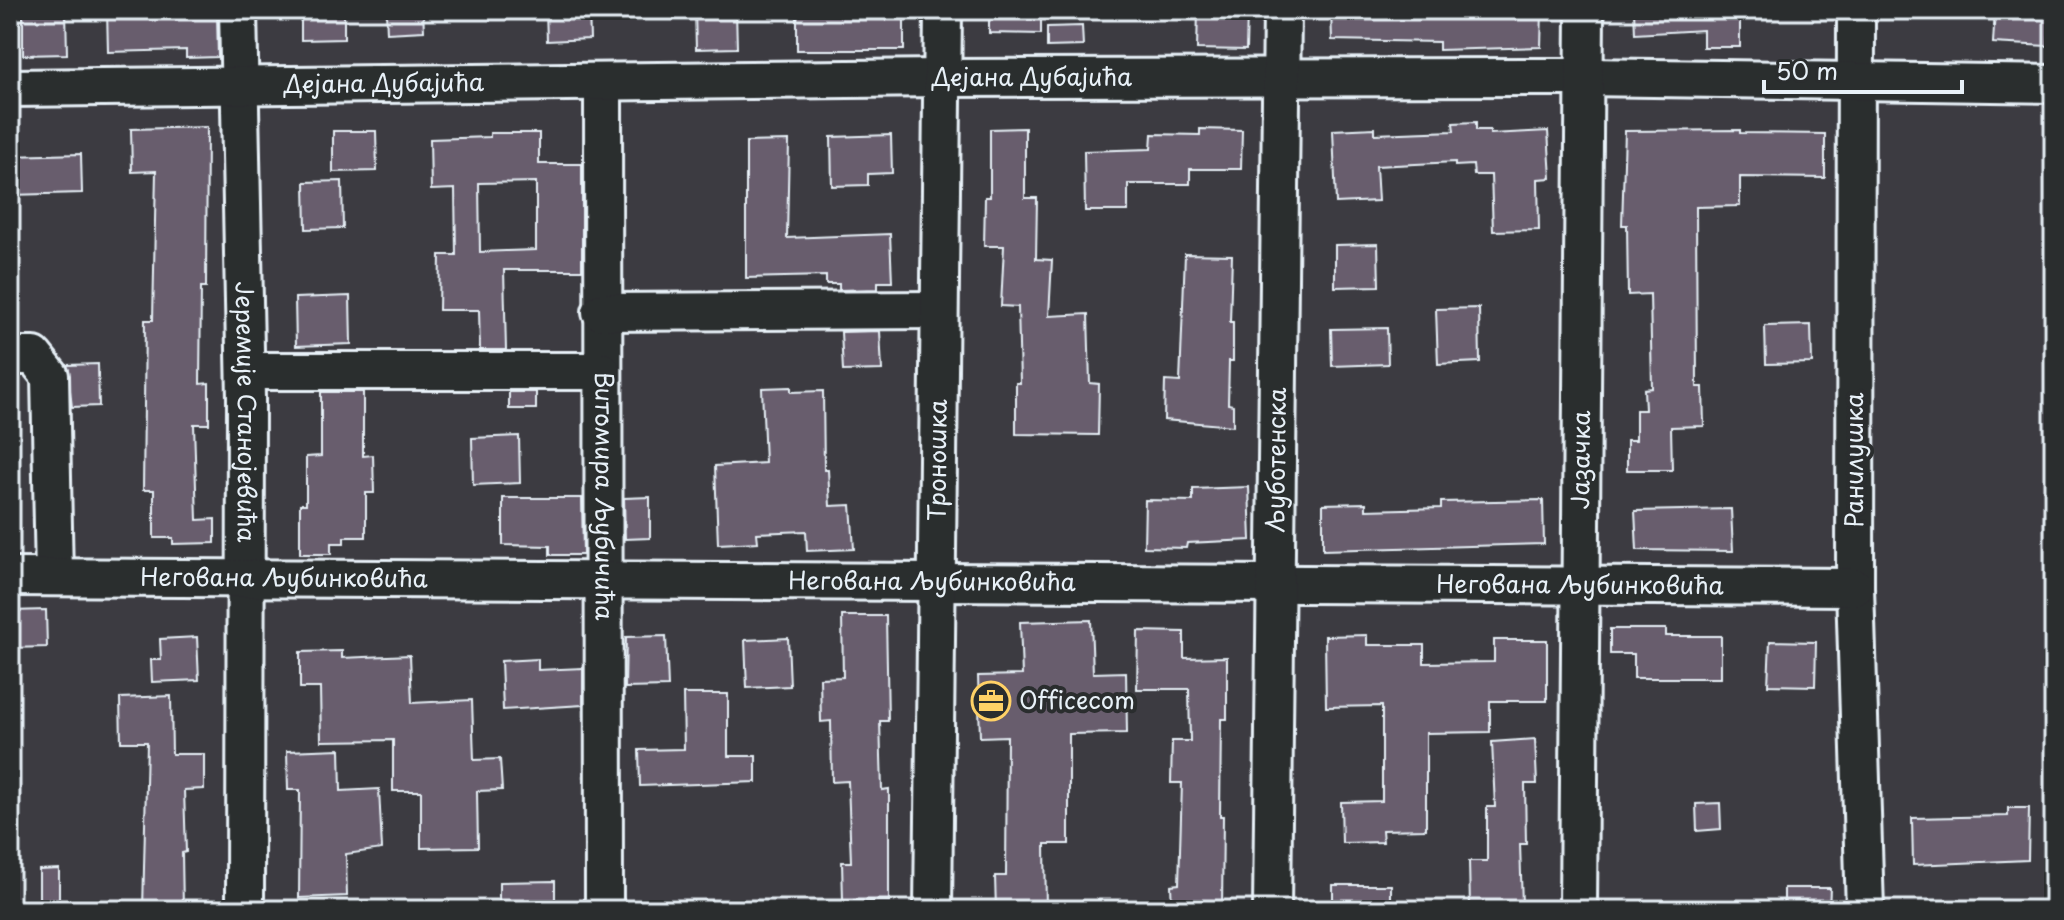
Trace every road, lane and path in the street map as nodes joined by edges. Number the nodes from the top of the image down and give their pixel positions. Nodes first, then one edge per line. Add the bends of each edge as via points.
1 (238, 10) edge
2 (943, 10) edge
3 (1282, 10) edge
4 (1585, 10) edge
5 (1856, 10) edge
6 (1585, 77) junction
7 (943, 78) junction
8 (1281, 78) junction
9 (1856, 80) junction
10 (603, 82) junction
11 (2054, 84) edge
12 (10, 88) edge
13 (239, 88) junction
14 (939, 310) junction
15 (601, 312) junction
16 (10, 356) edge
17 (246, 371) junction
18 (602, 371) junction
19 (246, 576) junction
20 (10, 577) edge
21 (54, 577) junction
22 (603, 577) junction
23 (935, 581) junction
24 (1274, 583) junction
25 (1582, 584) junction
26 (1855, 587) junction
27 (245, 910) edge
28 (604, 910) edge
29 (933, 910) edge
30 (1272, 910) edge
31 (1578, 910) edge
32 (1865, 910) edge

1 - 13 street, Јеремије Станојевића
2 - 7 street, Троношка
3 - 8 street, Љуботенска
4 - 6 street, Јазачка
5 - 9 street, Ранилушка
6 - 8 street, Дејана Дубајића
6 - 9 street, Дејана Дубајића
6 - 25 street, Јазачка
7 - 8 street, Дејана Дубајића
7 - 10 street, Дејана Дубајића
7 - 14 street, Троношка
8 - 24 street, Љуботенска
9 - 11 street, Дејана Дубајића
9 - 26 street, Ранилушка
10 - 13 street, Дејана Дубајића
10 - 15 street, Витомира Љубичића
12 - 13 street, Дејана Дубајића
13 - 17 street, Јеремије Станојевића
14 - 15 street
14 - 23 street, Троношка
15 - 18 street, Витомира Љубичића
16 - 21 street via 34,356 50,376
17 - 18 street
17 - 19 street, Јеремије Станојевића
18 - 22 street, Витомира Љубичића
19 - 21 street, Негована Љубинковића
19 - 22 street, Негована Љубинковића
19 - 27 street, Јеремије Станојевића
20 - 21 street, Негована Љубинковића
22 - 23 street, Негована Љубинковића
22 - 28 street, Витомира Љубичића
23 - 24 street, Негована Љубинковића
23 - 29 street, Троношка
24 - 25 street, Негована Љубинковића
24 - 30 street, Љуботенска
25 - 26 street, Негована Љубинковића
25 - 31 street, Јазачка
26 - 32 street, Ранилушка

